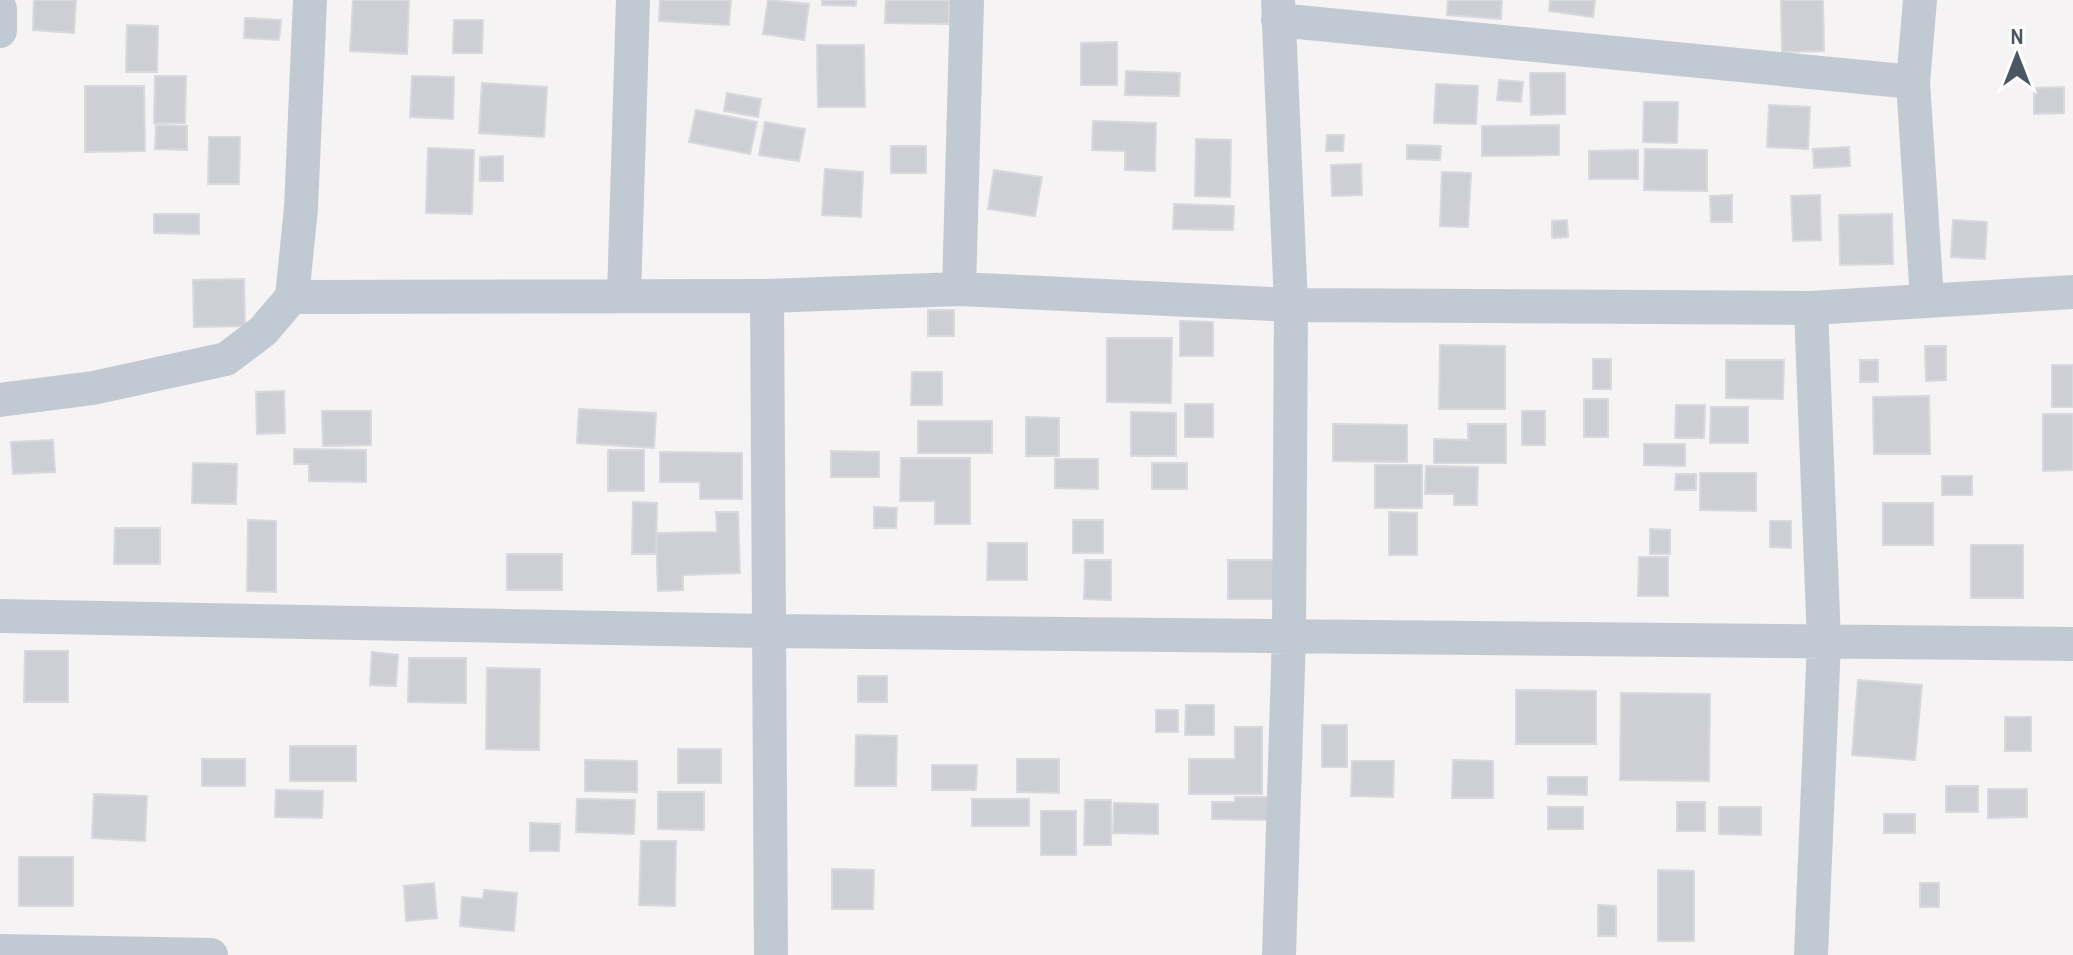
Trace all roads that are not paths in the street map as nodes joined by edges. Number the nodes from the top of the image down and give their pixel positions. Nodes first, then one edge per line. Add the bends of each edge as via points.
1 (310, 0) edge
2 (633, 0) edge
3 (967, 0) edge
4 (1920, 0) edge
5 (0, 9) edge
6 (1278, 10) edge
7 (0, 31) edge
8 (1913, 82) junction
9 (959, 289) junction
10 (2073, 292) edge
11 (624, 296) junction
12 (767, 296) junction
13 (292, 297) junction
14 (1927, 299) junction
15 (1291, 305) junction
16 (1811, 308) junction
17 (0, 400) edge
18 (0, 616) edge
19 (770, 631) junction
20 (1289, 636) junction
21 (1824, 642) junction
22 (2073, 644) edge
23 (0, 951) edge
24 (211, 955) edge
25 (771, 955) edge
26 (1279, 955) edge
27 (1811, 955) edge

1 - 13 street
2 - 11 street
3 - 9 street
4 - 8 street
5 - 7 street
6 - 8 street
6 - 15 street
8 - 14 street
9 - 12 street
9 - 15 street
10 - 14 street
11 - 12 street
11 - 13 street
12 - 19 street
13 - 17 street via 263,331 226,359 93,388
14 - 16 street
15 - 16 street
15 - 20 street
16 - 21 street
18 - 19 street
19 - 20 street
19 - 25 street
20 - 21 street
20 - 26 street
21 - 22 street
21 - 27 street
23 - 24 street

